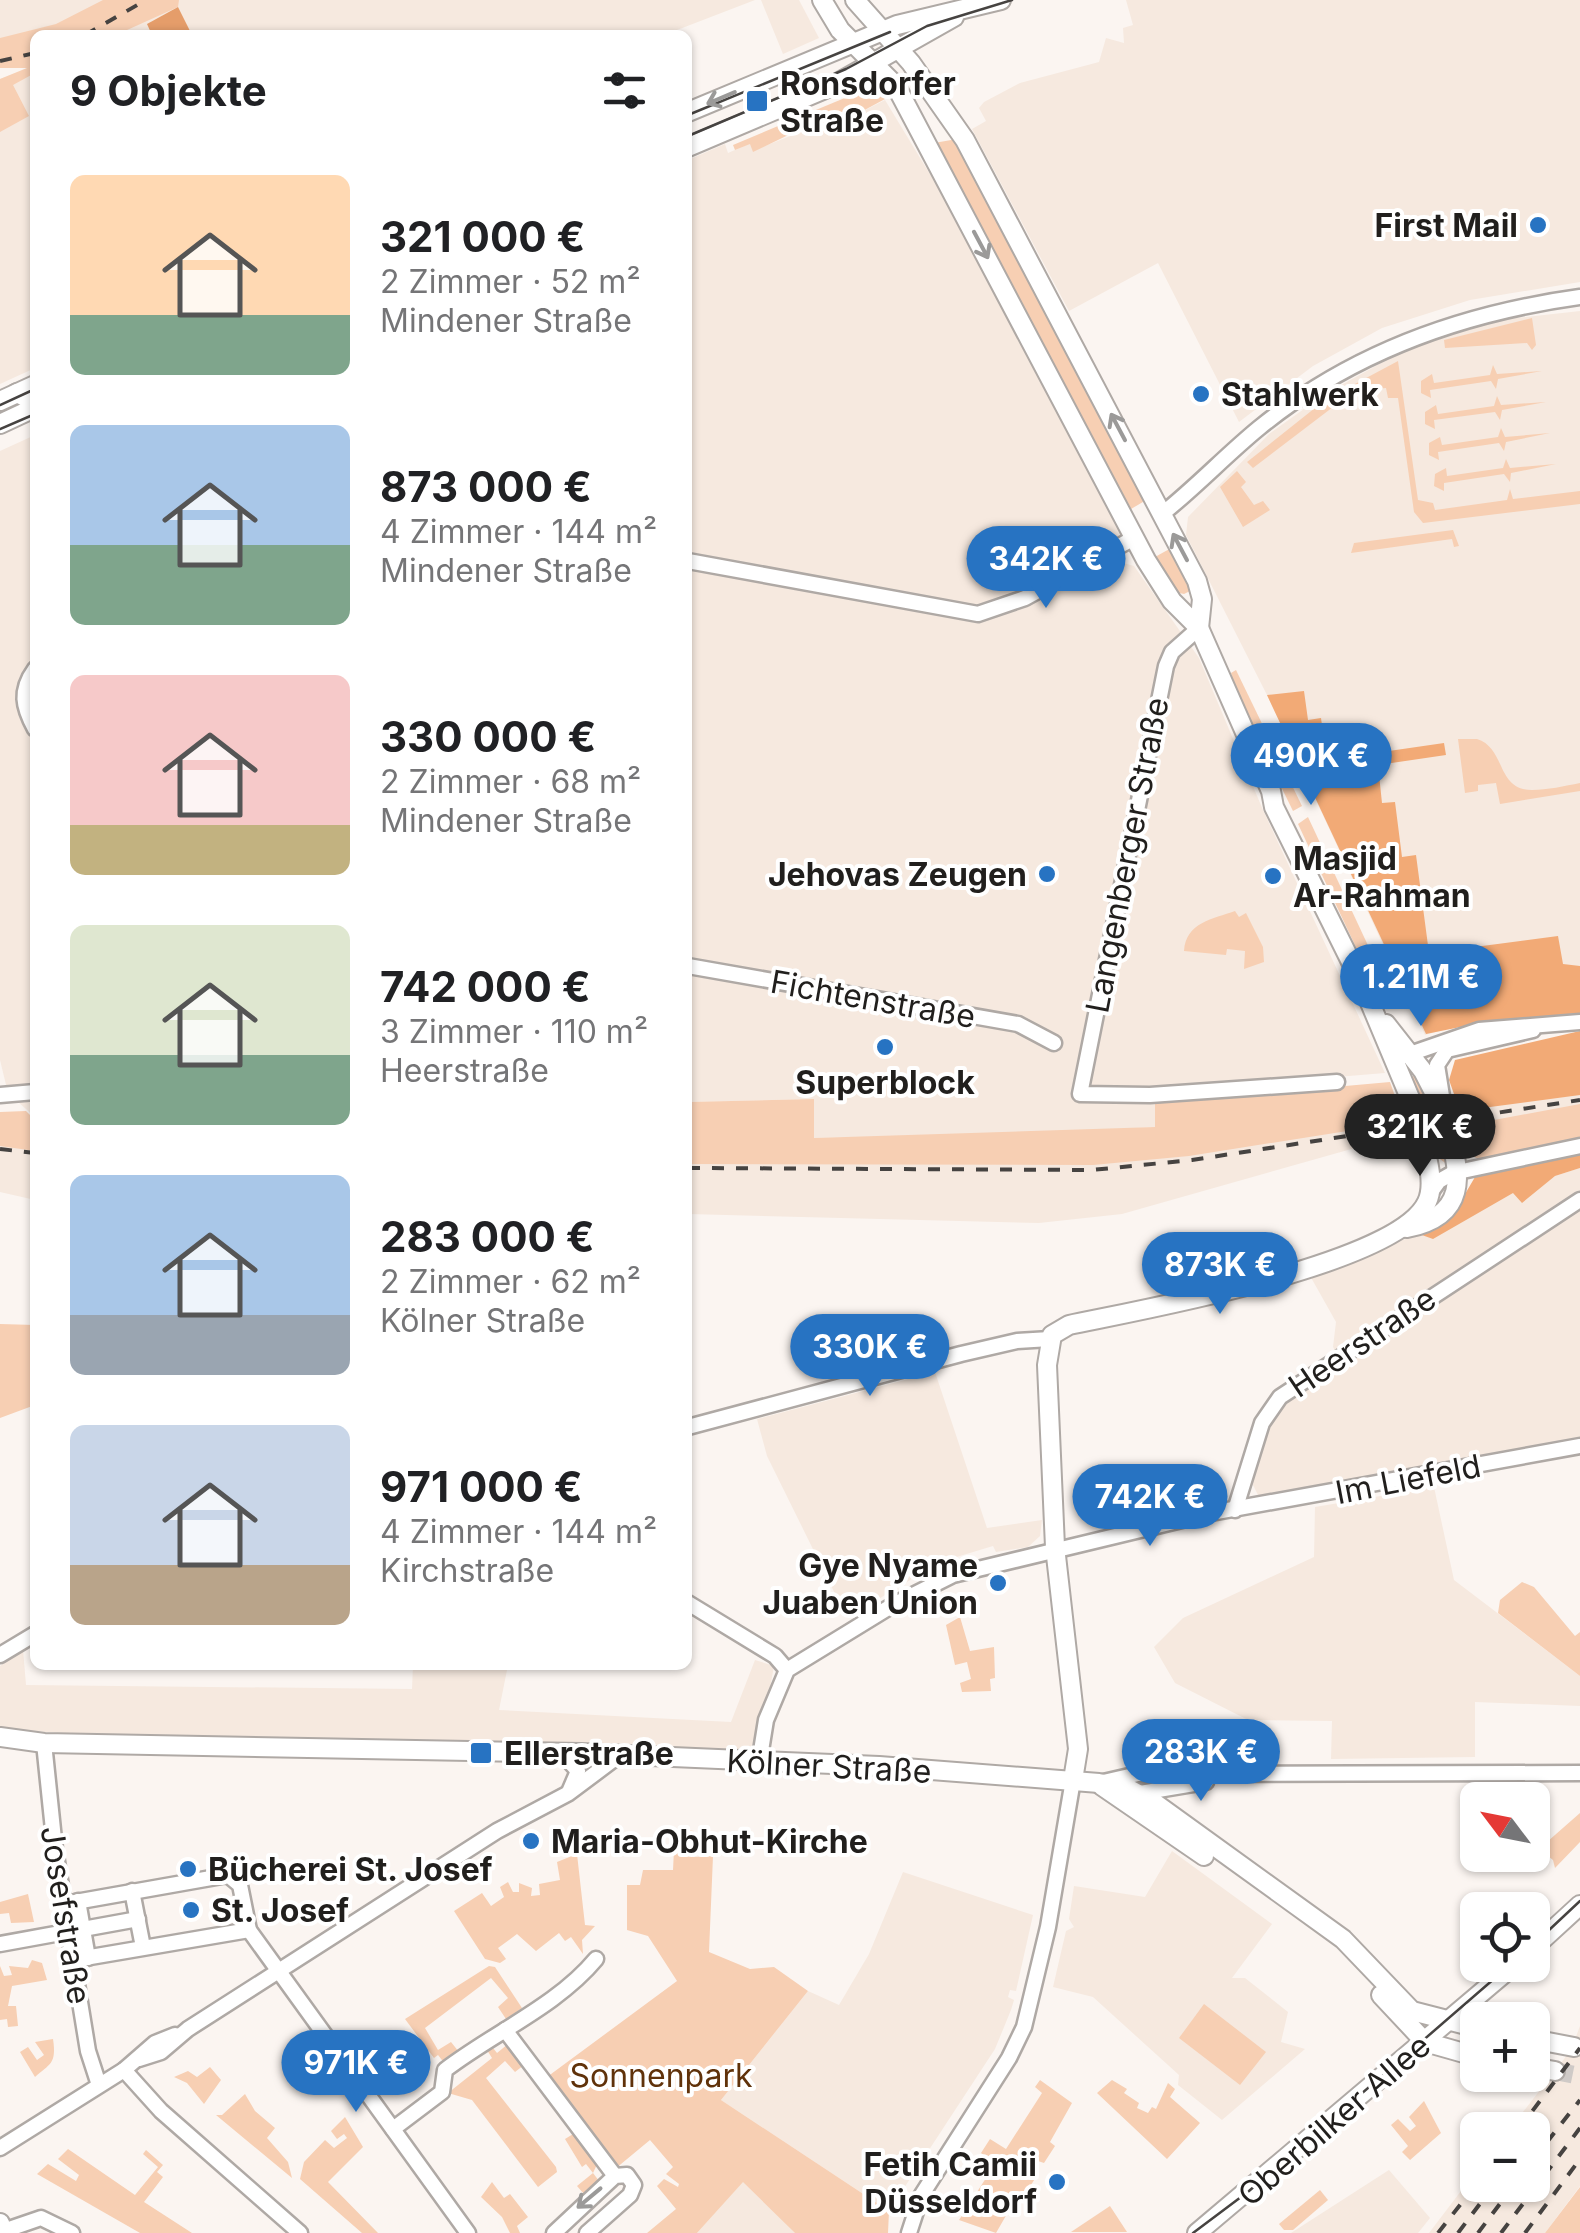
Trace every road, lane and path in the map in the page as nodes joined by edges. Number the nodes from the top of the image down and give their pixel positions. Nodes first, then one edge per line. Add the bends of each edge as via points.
1 (822, 0) edge
2 (855, 0) edge
3 (1002, 0) edge
4 (977, 7) junction
5 (881, 32) junction
6 (847, 36) junction
7 (912, 37) junction
8 (895, 48) junction
9 (875, 62) junction
10 (911, 64) junction
11 (692, 110) edge
12 (947, 116) junction
13 (917, 124) junction
14 (692, 144) edge
15 (1580, 297) edge
16 (30, 410) edge
17 (30, 420) edge
18 (0, 424) edge
19 (0, 432) edge
20 (1148, 526) junction
21 (692, 562) edge
22 (1200, 628) junction
23 (30, 676) edge
24 (30, 719) edge
25 (692, 967) edge
26 (1369, 999) junction
27 (1580, 1022) edge
28 (1553, 1024) junction
29 (1054, 1043) dead end
30 (1441, 1056) junction
31 (1402, 1057) junction
32 (1421, 1068) junction
33 (1337, 1082) dead end
34 (30, 1092) edge
35 (0, 1095) edge
36 (1442, 1106) junction
37 (1422, 1137) junction
38 (1580, 1146) edge
39 (1456, 1172) junction
40 (1430, 1183) junction
41 (1580, 1200) edge
42 (1397, 1230) junction
43 (1050, 1339) junction
44 (692, 1425) edge
45 (1580, 1446) edge
46 (1235, 1510) junction
47 (1056, 1547) junction
48 (692, 1605) edge
49 (30, 1637) edge
50 (0, 1655) edge
51 (787, 1670) junction
52 (0, 1737) edge
53 (39, 1743) junction
54 (0, 1746) edge
55 (560, 1752) junction
56 (621, 1754) junction
57 (759, 1762) junction
58 (1580, 1773) edge
59 (1231, 1776) junction
60 (1073, 1780) junction
61 (1099, 1783) junction
62 (568, 1792) junction
63 (1158, 1798) junction
64 (132, 1891) junction
65 (71, 1902) junction
66 (1580, 1904) edge
67 (138, 1919) junction
68 (79, 1930) junction
69 (249, 1930) junction
70 (1550, 1932) edge
71 (0, 1944) edge
72 (143, 1948) junction
73 (596, 1958) dead end
74 (80, 1959) junction
75 (279, 1971) junction
76 (1494, 1982) joint
77 (1486, 2002) edge
78 (1449, 2022) junction
79 (1460, 2024) edge
80 (505, 2030) junction
81 (1550, 2041) edge
82 (1425, 2042) junction
83 (1574, 2046) dead end
84 (1460, 2052) edge
85 (124, 2070) junction
86 (1550, 2070) edge
87 (1555, 2071) tunnel mouth
88 (100, 2086) junction
89 (393, 2128) junction
90 (0, 2148) edge
91 (615, 2176) junction
92 (2, 2229) edge
93 (560, 2231) edge
94 (72, 2233) edge
95 (300, 2233) edge
96 (468, 2233) edge
97 (587, 2233) edge
98 (909, 2233) edge
99 (1197, 2233) edge

1 - 6 main road
2 - 5 main road
3 - 4 main road
4 - 5 main road
4 - 7 main road
5 - 6 main road
5 - 8 main road
6 - 8 main road via 876,49
6 - 9 main road
6 -> 11 main road via 834,50
7 - 8 main road
7 - 10 main road
8 - 9 main road
8 - 10 main road
9 - 13 main road
9 - 14 main road
10 - 12 main road
12 - 13 main road via 946,128 935,133
20 -> 12 main road via 979,166
13 -> 20 main road
15 - 20 street via 1473,316 1330,378 1261,426
16 - 18 main road
17 - 19 main road
20 - 21 street via 1025,598 978,614
20 - 22 main road via 1172,602
22 -> 20 main road via 1197,580
22 - 26 main road
22 - 33 street, Langenberger Straße via 1166,666 1080,1094
23 - 24 street via 23,706
25 - 29 street, Fichtenstraße via 1018,1024
26 - 31 main road
26 - 31 main road via 1387,1041
27 - 28 street
28 - 30 street via 1457,1046
28 - 31 street via 1489,1028
30 - 32 street
30 - 36 street
31 - 32 main road
31 - 37 main road, bridge
32 - 36 main road
34 - 35 street
36 - 39 main road, bridge
37 - 39 street via 1437,1165
37 - 40 main road
38 - 39 street
39 - 40 street
39 - 42 main road via 1456,1192 1442,1212
40 - 42 main road via 1419,1213
41 - 46 street, Heerstraße via 1280,1397 1262,1423
42 - 43 main road via 1295,1273 1069,1325
43 - 44 street via 979,1350
43 - 47 main road
45 - 46 street, Im Liefeld
46 - 47 street
47 - 51 street via 931,1585
47 - 60 main road via 1078,1749
48 - 51 street
49 - 50 street
51 - 57 street via 766,1720
52 - 53 main road, Kölner Straße
53 - 54 main road, Kölner Straße
53 - 55 main road, Kölner Straße
53 - 65 street, Josefstraße
55 - 56 main road, Kölner Straße
55 - 62 street via 578,1771
56 - 57 main road, Kölner Straße
56 - 62 street
57 - 60 main road, Kölner Straße
58 - 59 street, Kölner Straße
59 - 61 street, Kölner Straße via 1122,1774
59 - 63 street, Kölner Straße
60 - 61 main road, Kölner Straße
60 - 98 street via 1041,1957 1043,1978 1013,2052 932,2176
61 - 63 main road
61 - 82 main road via 1324,1938
62 - 75 street
63 - 78 main road via 1342,1939 1412,2010
64 - 65 street
64 - 67 street
64 - 69 street via 228,1874 240,1885
65 - 68 street, Josefstraße
66 - 70 main road
67 - 68 street
67 - 72 street
68 - 71 street
68 - 74 street, Josefstraße
69 - 72 street
69 - 75 street
72 - 74 street
73 - 80 street
74 - 88 street, Josefstraße via 88,2051
75 - 85 street
75 - 89 street
76 - 77 main road
76 - 78 main road, Oberbilker Allee
78 - 79 main road
78 - 82 main road, Oberbilker Allee
80 - 89 street via 445,2070 442,2092
80 - 91 street
81 - 83 main road
82 - 84 main road
82 - 99 main road, Oberbilker Allee
85 - 88 street
85 - 95 street
86 - 87 main road
88 - 90 street
89 - 96 street
91 -> 93 street via 564,2219
91 - 97 street via 630,2177 633,2191
92 - 94 street via 41,2218

